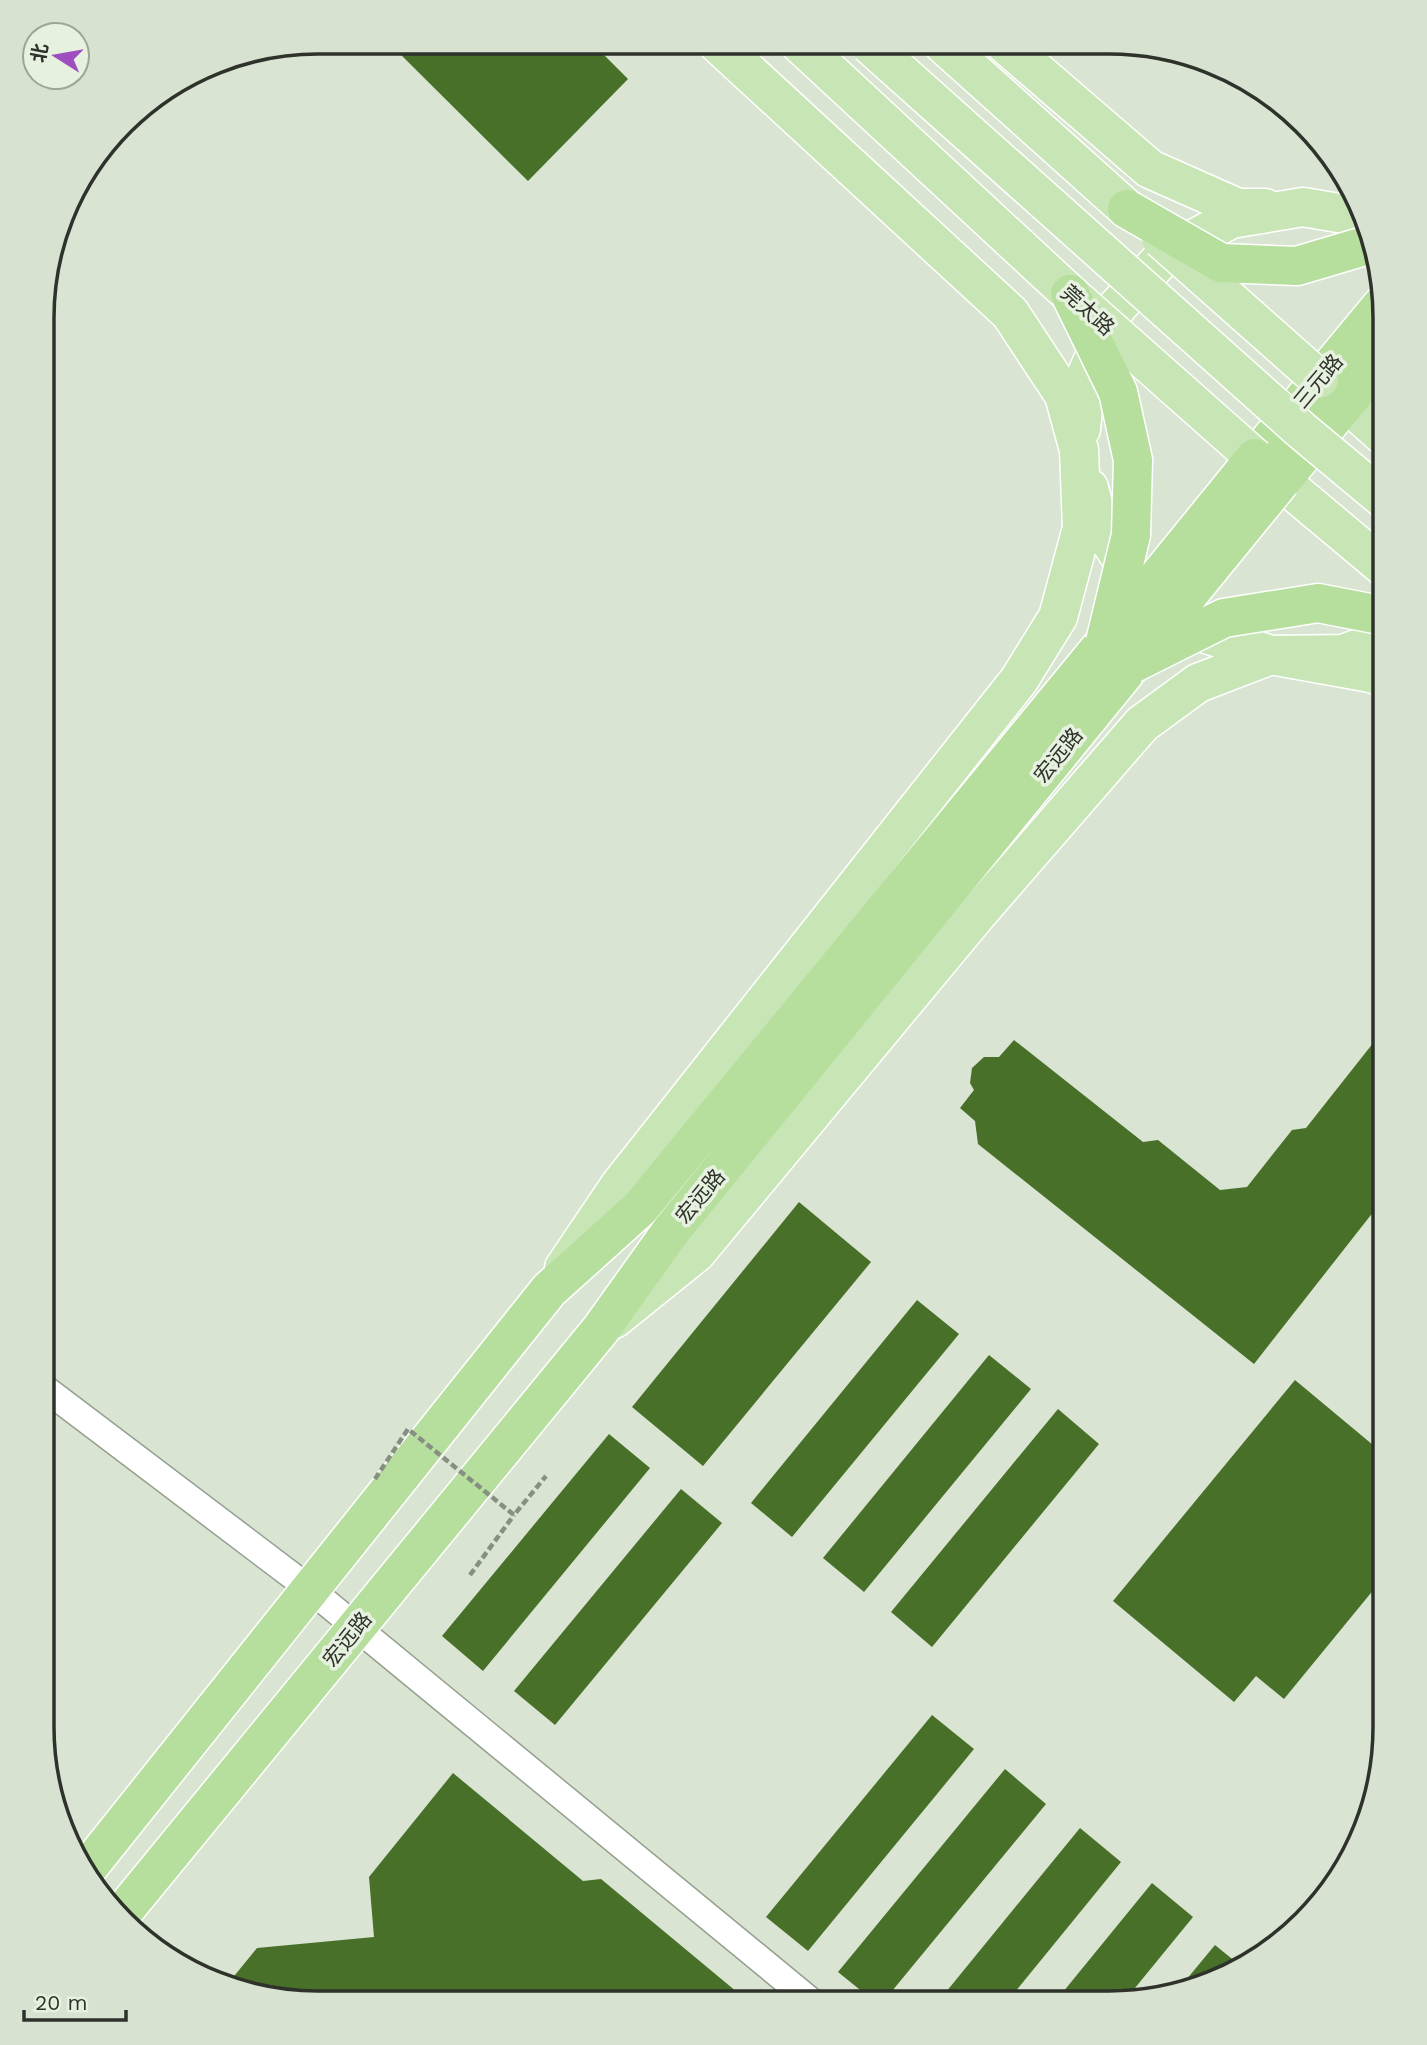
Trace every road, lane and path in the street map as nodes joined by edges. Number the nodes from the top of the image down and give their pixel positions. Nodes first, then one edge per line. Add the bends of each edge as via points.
1 (729, 54) edge
2 (811, 54) edge
3 (880, 54) edge
4 (954, 54) edge
5 (1017, 54) edge
6 (1345, 199) edge
7 (1303, 207) junction
8 (1127, 209) junction
9 (1352, 215) edge
10 (1363, 246) edge
11 (1070, 294) junction
12 (1373, 321) edge
13 (1373, 364) edge
14 (1333, 391) junction
15 (1373, 426) edge
16 (1080, 450) junction
17 (1268, 470) junction
18 (1373, 490) edge
19 (1373, 558) edge
20 (1373, 614) edge
21 (1373, 643) edge
22 (1118, 653) junction
23 (1271, 655) junction
24 (1373, 674) edge
25 (549, 1290) junction
26 (601, 1329) junction
27 (54, 1395) edge
28 (546, 1476) dead end
29 (375, 1479) dead end
30 (513, 1515) junction
31 (470, 1575) dead end
32 (311, 1590) junction
33 (357, 1627) junction
34 (92, 1863) edge
35 (126, 1908) edge
36 (799, 1991) edge

1 - 16 main road via 1010,313 1064,395
2 - 11 main road, 莞太路
3 - 18 main road, bridge
4 - 8 main road
5 - 7 main road via 1150,169 1238,208
6 - 7 main road
7 - 9 main road
7 - 16 main road via 1231,219 1166,254 1141,281 1116,309 1086,376
8 - 10 highway, bridge via 1221,263 1297,266
8 - 14 main road, bridge
11 - 17 main road, 莞太路, bridge
11 - 22 highway, bridge via 1118,392 1133,460 1131,535
12 - 14 highway, 三元路
13 - 14 highway, 三元路
14 - 15 main road
14 - 17 highway, 三元路, bridge
16 - 23 main road via 1098,523 1140,587 1200,632
16 - 25 main road via 1082,528 1058,617 1019,680 620,1185
17 - 19 main road, 莞太路
17 - 22 highway, 宏远路, bridge
20 - 22 highway, bridge via 1318,603 1224,618
21 - 23 main road via 1343,654
22 - 25 highway, 宏远路 via 640,1208
22 - 26 highway, 宏远路 via 671,1231
23 - 24 main road
23 - 26 main road via 1198,683 1142,724 978,912 696,1253
25 - 32 highway, 宏远路
26 - 33 highway, 宏远路
27 - 32 street
28 - 30 path, bridge
29 - 30 path, bridge via 408,1429
30 - 31 path
32 - 33 street
32 - 34 highway, 宏远路
33 - 35 highway, 宏远路
33 - 36 street

